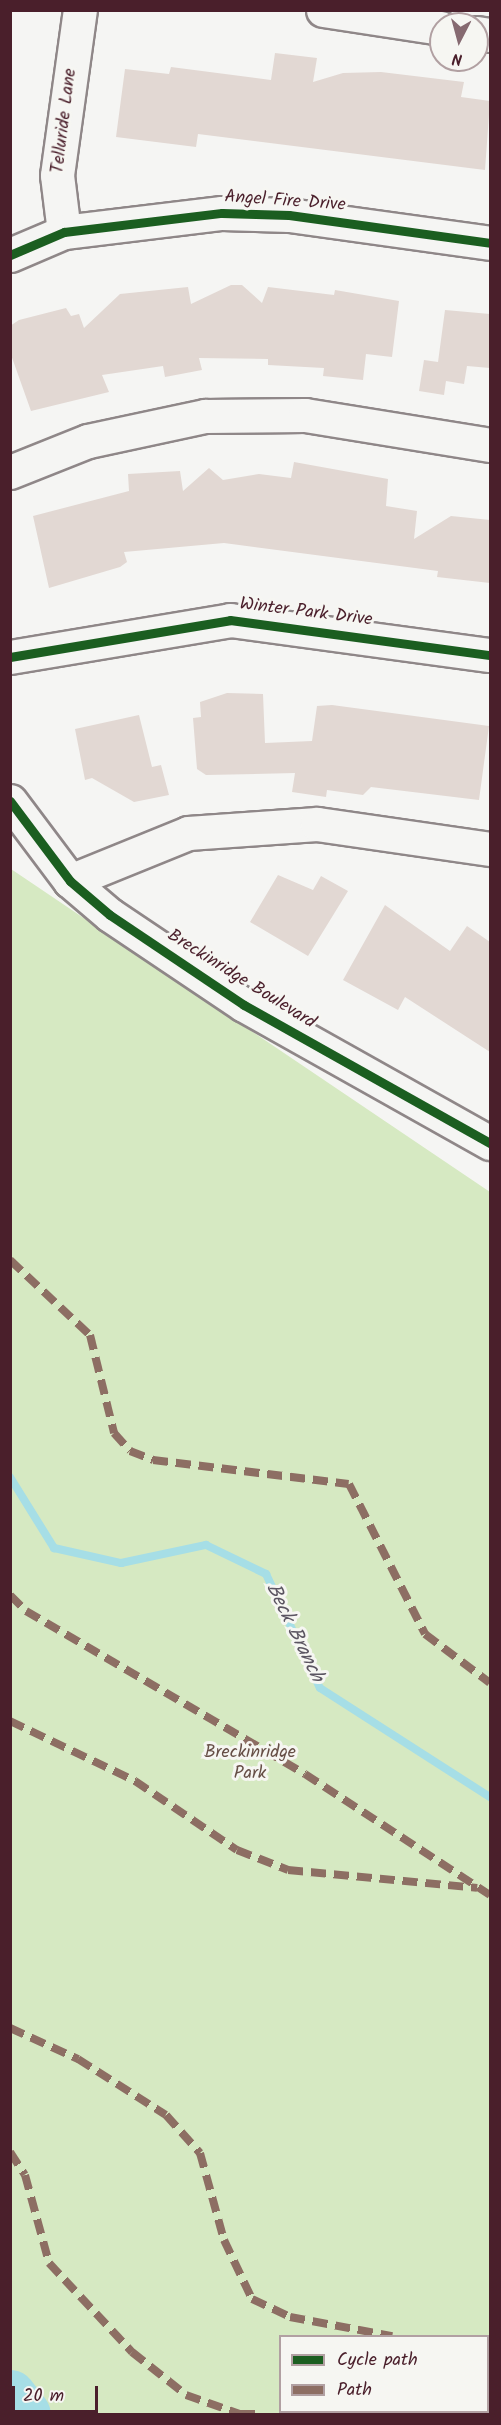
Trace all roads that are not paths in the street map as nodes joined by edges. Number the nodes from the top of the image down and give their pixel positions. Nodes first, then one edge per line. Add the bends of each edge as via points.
1 (80, 10) edge
2 (323, 10) edge
3 (429, 26) edge
4 (64, 232) junction
5 (490, 243) edge
6 (10, 255) edge
7 (490, 445) edge
8 (10, 472) edge
9 (490, 655) edge
10 (10, 657) edge
11 (10, 801) edge
12 (490, 849) edge
13 (70, 881) junction
14 (490, 1143) edge

1 - 4 street, Telluride Lane via 57,175
2 - 3 street
4 - 5 street, Angel Fire Drive via 222,213 289,215
4 - 6 street, Angel Fire Drive
7 - 8 street via 305,415 205,416 88,441
9 - 10 street, Winter Park Drive via 230,620
11 - 13 street, Breckinridge Boulevard
12 - 13 street via 317,824 188,833
13 - 14 street, Breckinridge Boulevard via 110,915 244,1005

